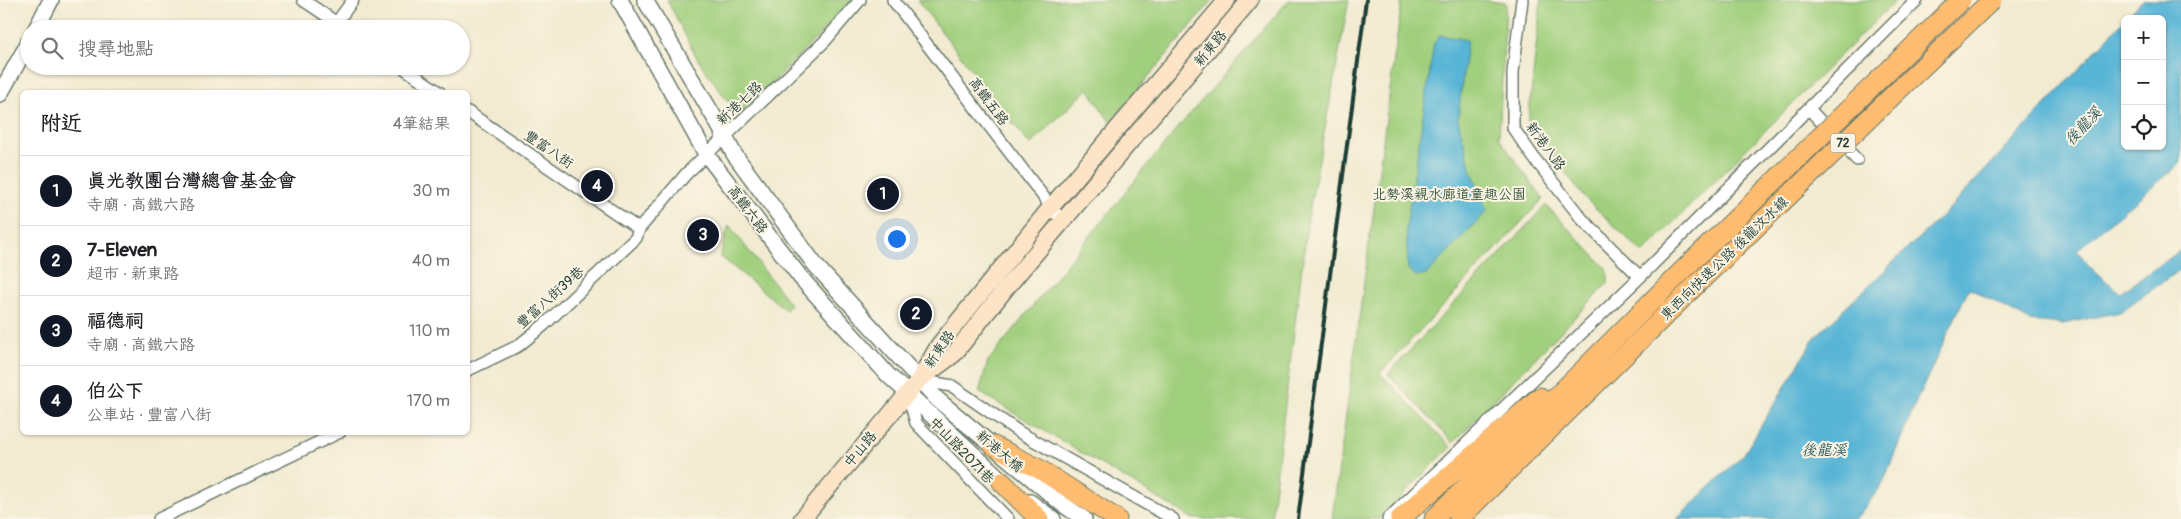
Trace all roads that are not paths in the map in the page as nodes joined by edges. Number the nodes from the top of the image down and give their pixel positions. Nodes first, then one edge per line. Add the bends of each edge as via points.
1 (50, 0) edge
2 (303, 0) edge
3 (353, 0) edge
4 (620, 0) edge
5 (645, 0) edge
6 (860, 0) edge
7 (893, 0) edge
8 (1227, 0) edge
9 (1250, 0) edge
10 (1522, 0) edge
11 (1917, 0) edge
12 (1961, 0) edge
13 (1992, 0) edge
14 (40, 20) edge
15 (333, 20) edge
16 (345, 20) edge
17 (20, 58) edge
18 (414, 75) edge
19 (436, 90) edge
20 (2, 91) edge
21 (1809, 109) junction
22 (470, 113) edge
23 (724, 137) junction
24 (706, 154) junction
25 (1857, 160) dead end
26 (1051, 207) junction
27 (1062, 221) junction
28 (640, 228) junction
29 (1640, 277) junction
30 (1652, 302) junction
31 (470, 369) edge
32 (919, 380) junction
33 (908, 394) junction
34 (334, 435) edge
35 (994, 446) junction
36 (1002, 482) junction
37 (159, 519) edge
38 (802, 519) edge
39 (1008, 519) edge
40 (1039, 519) edge
41 (1053, 519) edge
42 (1084, 519) edge
43 (1117, 519) edge
44 (1173, 519) edge
45 (1388, 519) edge
46 (1400, 519) edge
47 (1434, 519) edge
48 (1459, 519) edge

1 - 14 street
2 - 15 street
3 - 16 street
4 - 24 street, 高鐵六路
5 - 23 street, 高鐵六路
6 - 23 street, 新港七路 via 825,41
7 - 26 street, 高鐵五路
8 - 26 main road, 新東路
9 - 27 main road, 新東路
10 - 29 street, 新港八路 via 1513,72 1513,128 1582,219
11 - 21 street
12 - 30 highway, 東西向快速公路 後龍汶水線 / 72, bridge
13 - 48 highway, 東西向快速公路 後龍汶水線 / 72, bridge
17 - 20 street
18 - 19 street
21 - 25 street
21 - 29 street
22 - 28 street, 豐富八街
23 - 24 street, 新港七路
23 - 32 street, 高鐵六路 via 816,266
24 - 28 street, 新港七路
24 - 33 street, 高鐵六路 via 801,278
26 - 27 street, 高鐵五路
26 - 32 main road, 新東路 via 939,345
27 - 32 main road, 新東路 via 954,354
28 - 31 street, 豐富八街39巷 via 636,238 544,325 518,346
29 - 45 street
30 - 46 highway
30 - 47 highway, 東西向快速公路 後龍汶水線 / 72
32 - 33 main road, 中山路
32 - 35 street, 新港大橋
32 - 44 street via 952,386 1019,432
33 - 36 street, 新港大橋
33 - 38 main road, 中山路
33 - 39 street, 中山路2071巷 via 916,423
34 - 37 street
35 - 42 street, 新港大橋
35 - 43 highway via 1038,469
36 - 40 highway
36 - 41 street, 新港大橋

